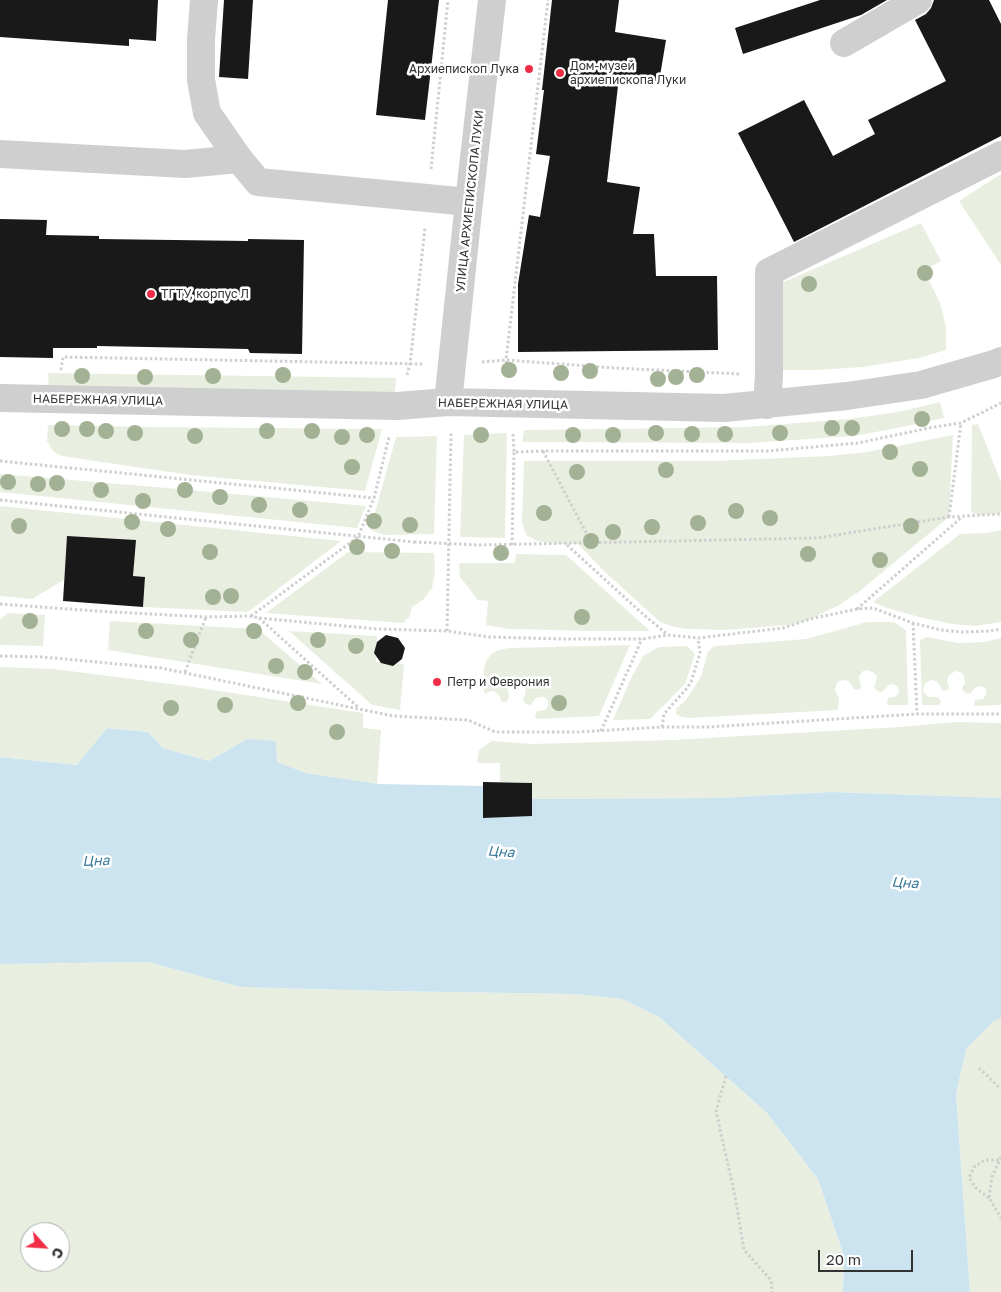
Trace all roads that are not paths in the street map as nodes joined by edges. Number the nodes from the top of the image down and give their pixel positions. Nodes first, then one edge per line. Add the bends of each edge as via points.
1 (204, 0) edge
2 (492, 0) edge
3 (918, 0) edge
4 (844, 43) dead end
5 (0, 154) edge
6 (1001, 155) edge
7 (239, 159) junction
8 (469, 202) junction
9 (1001, 361) edge
10 (0, 398) edge
11 (448, 402) junction
12 (767, 405) junction

1 - 7 street via 201,80 207,113
2 - 8 street, УЛИЦА АРХИЕПИСКОПА ЛУКИ
3 - 4 street
5 - 7 street via 185,164
6 - 12 street via 769,272
7 - 8 street via 258,182
8 - 11 street, УЛИЦА АРХИЕПИСКОПА ЛУКИ
9 - 12 street, НАБЕРЕЖНАЯ УЛИЦА via 922,385
10 - 11 street, НАБЕРЕЖНАЯ УЛИЦА via 397,406
11 - 12 street, НАБЕРЕЖНАЯ УЛИЦА via 724,408

